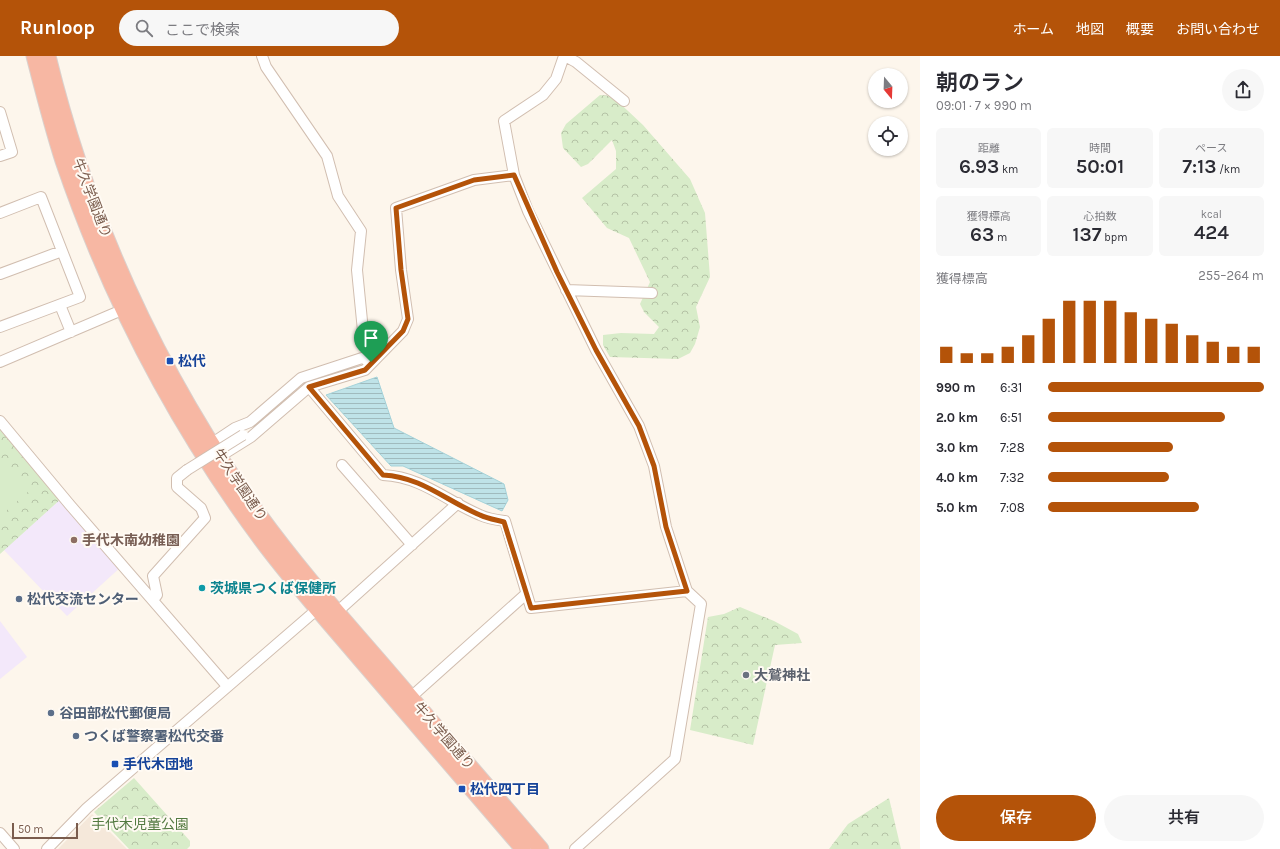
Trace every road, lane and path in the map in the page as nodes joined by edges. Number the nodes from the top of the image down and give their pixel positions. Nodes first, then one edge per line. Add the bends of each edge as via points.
1 (34, 56) edge
2 (48, 56) edge
3 (262, 56) edge
4 (565, 56) edge
5 (624, 101) dead end
6 (0, 112) edge
7 (0, 156) edge
8 (514, 175) junction
9 (0, 213) edge
10 (62, 251) junction
11 (0, 274) edge
12 (566, 290) junction
13 (652, 293) dead end
14 (60, 305) junction
15 (129, 307) junction
16 (0, 328) edge
17 (71, 332) junction
18 (0, 362) edge
19 (371, 362) junction
20 (309, 387) junction
21 (0, 421) edge
22 (211, 444) junction
23 (220, 457) junction
24 (342, 465) dead end
25 (458, 503) junction
26 (412, 545) junction
27 (687, 591) junction
28 (526, 594) junction
29 (153, 600) junction
30 (327, 607) junction
31 (227, 686) junction
32 (411, 697) junction
33 (0, 834) edge
34 (14, 849) edge
35 (46, 849) edge
36 (523, 849) edge
37 (541, 849) edge
38 (575, 849) edge

1 - 15 highway, 牛久学園通り via 63,160 92,238
2 - 15 highway, 牛久学園通り via 72,142
3 - 19 street via 266,66 327,156 338,196 361,231 357,270 362,331
4 - 5 street
4 - 8 street via 556,79 543,95 504,121
6 - 7 street via 12,152
8 - 12 street via 528,211
8 - 19 street via 474,180 396,208 408,319 403,331
9 - 10 street via 41,197
10 - 11 street
10 - 14 street via 80,298
12 - 13 street
12 - 27 street via 639,426 654,466 666,527
14 - 16 street
14 - 17 street
15 - 17 street
15 - 22 highway, 牛久学園通り via 162,358
15 - 30 highway, 牛久学園通り via 162,385 209,464 258,536
17 - 18 street
19 - 20 street via 365,370
19 - 22 street via 362,358 301,378 250,422 235,428
19 - 29 street, bridge via 304,384 242,435 177,478 177,487 201,508 205,518 153,576 157,595
20 - 23 street via 251,437
20 - 25 street via 383,475 401,476 420,483
21 - 29 street
22 - 23 highway, 牛久学園通り
23 - 30 highway, 牛久学園通り
24 - 26 street
25 - 26 street
25 - 28 street via 481,516 504,522
26 - 30 street
27 - 28 street via 531,608
27 - 38 street via 701,604 675,758
28 - 32 street
29 - 31 street
30 - 31 street
30 - 32 highway, 牛久学園通り
30 - 36 highway, 牛久学園通り
31 - 35 street via 87,808
32 - 37 highway, 牛久学園通り
33 - 34 street

